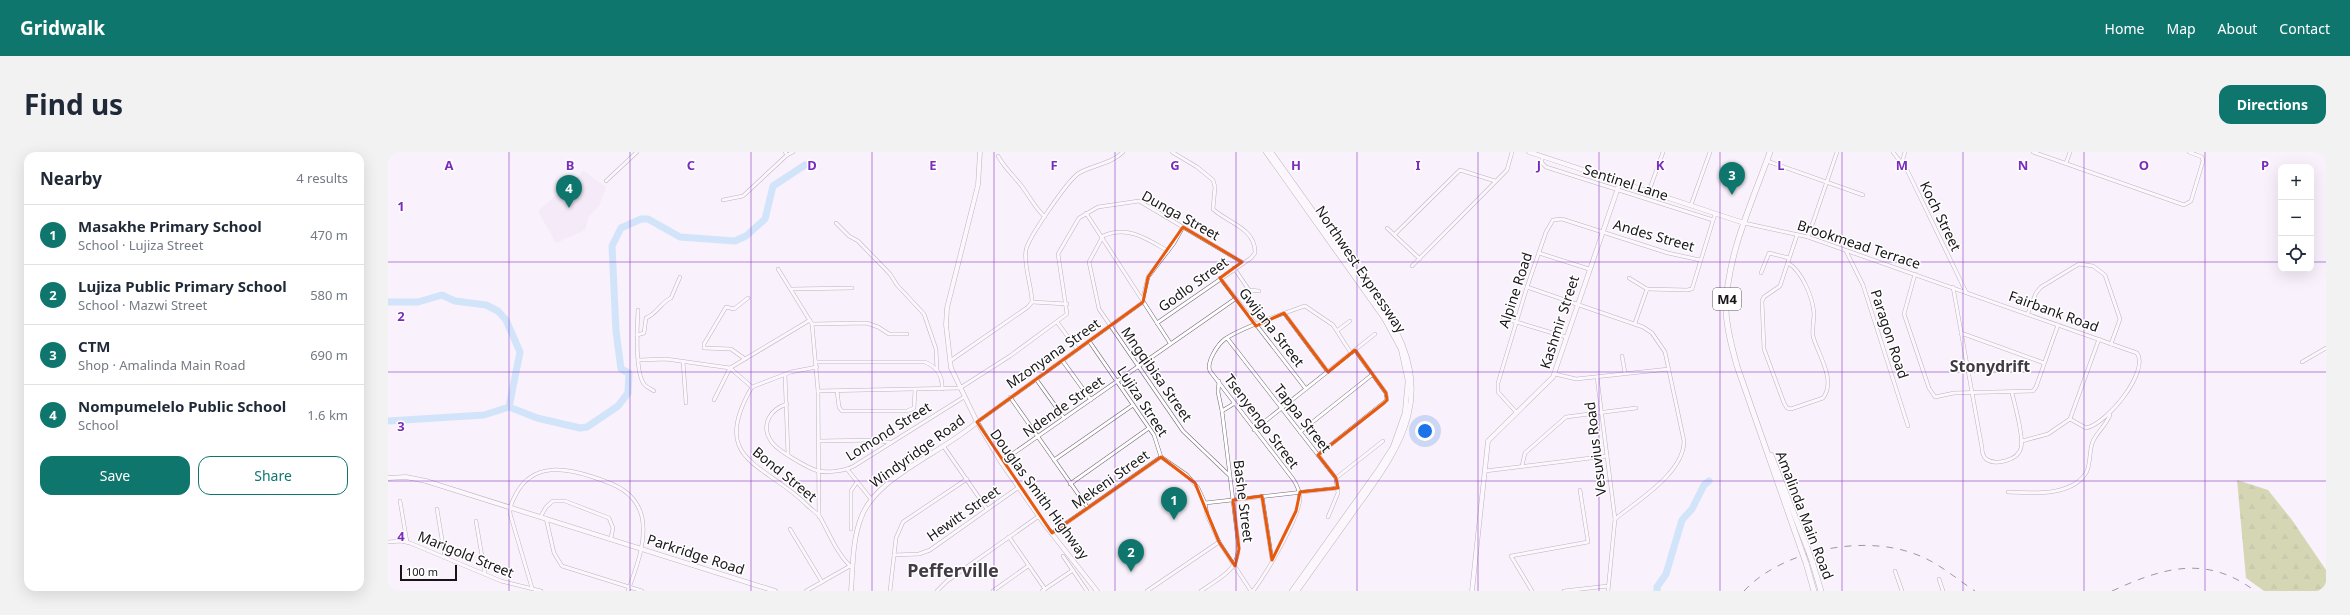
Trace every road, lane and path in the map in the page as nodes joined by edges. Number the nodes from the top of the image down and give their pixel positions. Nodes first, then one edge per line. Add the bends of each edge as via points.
1 (637, 152) edge
2 (793, 152) edge
3 (980, 152) edge
4 (1123, 152) edge
5 (1172, 152) edge
6 (1266, 152) edge
7 (1271, 152) edge
8 (1512, 152) edge
9 (1529, 152) edge
10 (1662, 152) edge
11 (1710, 152) edge
12 (1770, 152) edge
13 (1837, 152) edge
14 (1893, 152) edge
15 (1905, 152) edge
16 (2033, 152) edge
17 (2070, 152) edge
18 (2191, 152) edge
19 (786, 154) edge
20 (998, 156) dead end
21 (1542, 156) junction
22 (1767, 161) junction
23 (1902, 162) junction
24 (2066, 163) junction
25 (606, 181) dead end
26 (1495, 181) junction
27 (1620, 182) junction
28 (1826, 184) junction
29 (1617, 190) junction
30 (1649, 191) junction
31 (1863, 195) dead end
32 (722, 200) dead end
33 (1691, 205) junction
34 (1086, 213) junction
35 (1715, 214) junction
36 (1045, 217) junction
37 (1712, 220) junction
38 (836, 223) dead end
39 (1744, 223) junction
40 (1183, 227) junction
41 (1387, 228) dead end
42 (1602, 232) junction
43 (1395, 234) junction
44 (1797, 235) junction
45 (1103, 236) junction
46 (1808, 237) junction
47 (1168, 250) junction
48 (1846, 250) junction
49 (1539, 253) junction
50 (1788, 258) junction
51 (1420, 259) junction
52 (1700, 260) junction
53 (1242, 262) junction
54 (1788, 263) junction
55 (1412, 266) dead end
56 (1234, 268) junction
57 (778, 269) dead end
58 (1589, 269) junction
59 (1761, 273) dead end
60 (1915, 274) junction
61 (680, 277) dead end
62 (1220, 278) junction
63 (1629, 278) dead end
64 (1527, 287) junction
65 (1953, 287) junction
66 (852, 288) dead end
67 (792, 289) junction
68 (1647, 289) junction
69 (1260, 291) dead end
70 (1966, 292) junction
71 (748, 298) dead end
72 (1235, 299) junction
73 (1143, 300) junction
74 (1032, 302) junction
75 (1577, 303) junction
76 (1067, 304) junction
77 (638, 310) dead end
78 (1284, 313) junction
79 (2028, 313) junction
80 (1503, 318) dead end
81 (810, 320) junction
82 (1350, 321) dead end
83 (1057, 322) junction
84 (1516, 322) junction
85 (1157, 323) junction
86 (1635, 323) junction
87 (812, 324) junction
88 (2058, 325) junction
89 (1110, 326) junction
90 (1256, 326) junction
91 (1338, 330) junction
92 (1961, 333) junction
93 (637, 334) junction
94 (907, 334) dead end
95 (1375, 334) dead end
96 (1566, 337) junction
97 (1227, 338) junction
98 (2099, 340) junction
99 (1089, 341) junction
100 (1170, 343) junction
101 (2111, 344) junction
102 (2326, 348) edge
103 (1077, 349) junction
104 (1355, 350) junction
105 (1351, 353) junction
106 (1622, 356) dead end
107 (745, 359) junction
108 (639, 360) junction
109 (1062, 360) junction
110 (683, 361) junction
111 (816, 362) junction
112 (950, 362) junction
113 (2044, 362) junction
114 (2302, 362) dead end
115 (1139, 366) junction
116 (817, 367) junction
117 (730, 368) junction
118 (1668, 369) junction
119 (937, 370) junction
120 (1328, 372) junction
121 (1625, 373) junction
122 (785, 374) junction
123 (1373, 374) junction
124 (1555, 374) junction
125 (1597, 377) junction
126 (1036, 379) junction
127 (1117, 381) junction
128 (1218, 381) junction
129 (752, 387) junction
130 (960, 388) junction
131 (942, 389) junction
132 (1306, 389) junction
133 (915, 390) junction
134 (654, 391) dead end
135 (818, 391) junction
136 (837, 392) junction
137 (1972, 393) junction
138 (2012, 393) junction
139 (964, 397) junction
140 (1010, 397) junction
141 (714, 400) dead end
142 (1091, 400) junction
143 (686, 403) dead end
144 (1236, 403) junction
145 (787, 404) junction
146 (1133, 405) junction
147 (1636, 408) dead end
148 (1281, 409) junction
149 (1222, 411) junction
150 (1517, 413) junction
151 (1602, 413) junction
152 (2110, 414) junction
153 (1064, 418) junction
154 (2070, 419) junction
155 (977, 422) junction
156 (1908, 426) dead end
157 (1149, 428) junction
158 (1254, 430) junction
159 (1300, 432) junction
160 (1037, 437) junction
161 (819, 441) junction
162 (1383, 441) dead end
163 (2022, 441) junction
164 (891, 443) junction
165 (944, 447) junction
166 (1767, 447) junction
167 (788, 455) junction
168 (1318, 455) junction
169 (1607, 456) junction
170 (1161, 457) junction
171 (1054, 460) junction
172 (1001, 462) junction
173 (1522, 466) junction
174 (847, 469) junction
175 (820, 471) junction
176 (1485, 471) junction
177 (1230, 475) junction
178 (388, 478) edge
179 (1336, 478) junction
180 (967, 479) junction
181 (856, 482) junction
182 (1070, 484) junction
183 (1019, 487) junction
184 (1338, 488) junction
185 (1580, 490) dead end
186 (1300, 492) junction
187 (2008, 492) dead end
188 (1262, 496) junction
189 (871, 499) junction
190 (1233, 500) junction
191 (400, 501) dead end
192 (1205, 503) junction
193 (510, 507) junction
194 (1088, 508) junction
195 (437, 509) dead end
196 (987, 509) junction
197 (541, 516) junction
198 (1039, 516) junction
199 (820, 517) junction
200 (1328, 517) dead end
201 (546, 518) junction
202 (1615, 519) junction
203 (476, 521) dead end
204 (851, 528) dead end
205 (790, 529) dead end
206 (1052, 533) junction
207 (1008, 537) junction
208 (611, 538) junction
209 (388, 542) edge
210 (407, 542) junction
211 (1219, 542) junction
212 (641, 548) junction
213 (894, 555) junction
214 (1063, 556) dead end
215 (446, 558) junction
216 (1272, 560) junction
217 (1028, 566) junction
218 (1235, 566) junction
219 (851, 567) junction
220 (1073, 570) junction
221 (1895, 571) dead end
222 (485, 574) junction
223 (1939, 579) dead end
224 (822, 582) junction
225 (1608, 586) junction
226 (532, 588) junction
227 (629, 589) edge
228 (1044, 590) edge
229 (541, 591) edge
230 (642, 591) edge
231 (772, 591) edge
232 (806, 591) edge
233 (851, 591) edge
234 (890, 591) edge
235 (937, 591) edge
236 (992, 591) edge
237 (1087, 591) edge
238 (1097, 591) edge
239 (1147, 591) edge
240 (1201, 591) edge
241 (1252, 591) edge
242 (1292, 591) edge
243 (1297, 591) edge
244 (1472, 591) edge
245 (1532, 591) edge
246 (1564, 591) edge
247 (1608, 591) edge
248 (1814, 591) edge
249 (1821, 591) edge
250 (1902, 591) edge
251 (1944, 591) edge

1 - 25 street
2 - 19 street
3 - 112 street, Douglas Smith Highway via 978,185 947,308
4 - 36 street via 1111,161 1076,176
5 - 53 street, Godlo Street via 1211,178 1215,187 1213,209 1240,226 1255,253
6 - 242 main road, Northwest Expressway via 1384,318 1401,349 1408,381 1405,413 1393,447
7 - 243 main road, Northwest Expressway via 1389,318 1404,348 1411,381 1410,413 1396,451
8 - 26 street via 1507,170
9 - 21 street
10 - 30 street
11 - 33 street
12 - 22 main road, Amalinda Main Road / M4
13 - 28 street
14 - 23 street, Koch Street
15 - 23 street
16 - 24 street
17 - 24 street
18 - 24 street via 2202,157 2203,161 2189,203 2184,204
19 - 32 street via 743,196
20 - 36 street via 1036,210
21 - 27 street
21 - 29 street, Sentinel Lane via 1542,163 1546,166
22 - 28 street
22 - 39 main road, Amalinda Main Road / M4
23 - 70 street, Koch Street
26 - 43 street via 1460,170
26 - 51 street
27 - 29 street, Kashmir Street
27 - 30 street
28 - 31 street
28 - 46 street
29 - 37 street, Sentinel Lane
29 - 42 street, Kashmir Street
30 - 33 street
33 - 35 street
34 - 40 street, Dunga Street via 1098,207 1136,200
34 - 45 street
34 - 76 street, Dunga Street via 1079,218 1058,254
35 - 37 street
35 - 39 street
36 - 74 street via 1026,250
37 - 52 street
38 - 119 street via 858,241 890,274 924,314 936,349
39 - 44 street, Brookmead Terrace
39 - 166 main road, Amalinda Main Road / M4 via 1728,280 1728,328 1737,366
40 - 47 street
40 - 53 street, Dunga Street
41 - 43 street
42 - 49 street, Alpine Road via 1555,218 1549,223
42 - 52 street, Andes Street via 1668,253
42 - 58 street, Kashmir Street
43 - 51 street
44 - 46 street, Brookmead Terrace
44 - 50 street
45 - 47 street via 1118,231 1132,233
45 - 73 street
45 - 89 street, Mngqibisa Street via 1090,259 1089,266 1096,302
46 - 48 street, Brookmead Terrace
47 - 73 street via 1148,277
48 - 60 street, Brookmead Terrace
48 - 156 street, Paragon Road via 1863,285
49 - 58 street
49 - 64 street, Alpine Road
50 - 54 street
50 - 59 street via 1769,253
51 - 55 street
52 - 68 street via 1694,285 1690,290
53 - 56 street, Godlo Street
54 - 54 street via 1780,286 1776,291 1764,296 1762,304 1764,349 1784,403 1791,409 1823,398 1826,374 1813,335 1814,315 1811,300 1796,268
56 - 62 street, Godlo Street
56 - 69 street via 1249,290
57 - 67 street
58 - 75 street, Kashmir Street
60 - 65 street, Brookmead Terrace
60 - 137 street via 1904,314 1929,388 1935,397
61 - 93 street via 671,298 666,300 656,314 646,318 644,332
62 - 72 street, Gwijana Street
62 - 85 street, Godlo Street
63 - 68 street
64 - 75 street
64 - 84 street, Alpine Road
65 - 70 street, Brookmead Terrace
65 - 92 street
66 - 67 street
67 - 81 street
68 - 86 street
70 - 79 street, Fairbank Road
71 - 107 street via 734,309 726,307 704,344 704,348 731,349
72 - 90 street, Gwijana Street
72 - 100 street, Ndende Street
73 - 85 street
73 - 89 street, Mzonyana Street
74 - 76 street
74 - 112 street
75 - 86 street
75 - 96 street, Kashmir Street
76 - 83 street via 1067,314
77 - 93 street
78 - 90 street
78 - 91 street via 1305,306
78 - 120 street
79 - 88 street, Fairbank Road
79 - 101 street via 2041,287 2079,264 2092,266 2105,275 2120,319
80 - 84 street
81 - 87 street
81 - 107 street
82 - 91 street
83 - 103 street
83 - 130 street
84 - 96 street
84 - 150 street, Alpine Road via 1497,386 1500,395
85 - 100 street
86 - 118 street via 1648,330 1659,343 1665,352
87 - 94 street via 867,323 878,326 889,334
87 - 111 street
88 - 98 street, Fairbank Road
88 - 113 street
89 - 99 street, Mzonyana Street
89 - 115 street, Mngqibisa Street
90 - 97 street
90 - 132 street, Gwijana Street
91 - 105 street
92 - 113 street
92 - 137 street
93 - 108 street
95 - 104 street
96 - 124 street, Kashmir Street
97 - 128 street, Tsenyengo Street via 1210,363 1209,368
97 - 148 street, Tappa Street
98 - 101 street, Fairbank Road
98 - 154 street
99 - 103 street, Mzonyana Street
99 - 127 street, Lujiza Street
100 - 115 street, Ndende Street
101 - 152 street, Fairbank Road via 2134,352 2139,357 2139,366 2128,392
102 - 114 street
103 - 109 street, Mzonyana Street
104 - 105 street
104 - 123 street
105 - 120 street
106 - 121 street
107 - 117 street
108 - 110 street
108 - 134 street via 643,384
109 - 126 street, Mzonyana Street
109 - 142 street
110 - 117 street
110 - 143 street
111 - 116 street
111 - 119 street via 918,360 931,364
112 - 130 street, Douglas Smith Highway
113 - 138 street via 2033,391
115 - 127 street, Ndende Street
115 - 177 street, Mngqibisa Street via 1186,434
116 - 122 street
116 - 135 street
117 - 129 street
117 - 141 street
118 - 121 street
118 - 202 street via 1684,441 1683,450 1666,478
119 - 131 street via 942,381
120 - 132 street
121 - 125 street
122 - 129 street
122 - 145 street
123 - 159 street
123 - 168 street via 1387,397 1384,404
124 - 125 street via 1571,379
124 - 150 street, Kashmir Street
125 - 151 street, Vesuvius Road
126 - 140 street, Mzonyana Street
126 - 153 street
127 - 142 street, Ndende Street
127 - 146 street, Lujiza Street
128 - 144 street, Tsenyengo Street
128 - 149 street, Bashe Street
129 - 199 street, Bond Street via 737,423 736,435 742,452 749,462 791,490
130 - 131 street
130 - 139 street, Douglas Smith Highway
131 - 133 street
132 - 148 street
133 - 136 street
133 - 136 street via 914,408 906,411 842,410 839,407
135 - 136 street
135 - 161 street
137 - 138 street
137 - 163 street via 1983,453 1989,460 2003,461 2013,458 2020,451
138 - 163 street
139 - 155 street, Douglas Smith Highway
139 - 164 street, Lomond Street
140 - 155 street, Mzonyana Street
140 - 160 street
142 - 153 street, Ndende Street
144 - 149 street
144 - 158 street, Tsenyengo Street
145 - 167 street
145 - 167 street via 774,410 766,425 771,442
146 - 157 street, Lujiza Street
146 - 171 street
147 - 151 street
148 - 158 street
148 - 159 street, Tappa Street
149 - 177 street, Bashe Street
150 - 176 street, Kashmir Street via 1488,441
151 - 169 street, Vesuvius Road
151 - 173 street via 1569,416 1562,420 1524,453
152 - 154 street via 2086,428
152 - 187 street via 2094,439 2088,466 2079,480 2054,491
153 - 160 street, Ndende Street
154 - 163 street via 2048,434
155 - 165 street, Windyridge Road
155 - 172 street, Douglas Smith Highway
157 - 170 street, Lujiza Street via 1159,445
157 - 182 street
158 - 186 street, Tsenyengo Street
159 - 168 street, Tappa Street
160 - 171 street
160 - 172 street, Ndende Street
161 - 164 street via 877,440
161 - 175 street
162 - 179 street
164 - 174 street, Lomond Street
165 - 180 street
165 - 189 street, Windyridge Road via 884,486
166 - 248 main road, Amalinda Main Road / M4, bridge
166 - 249 main road, Amalinda Main Road / M4, bridge via 1780,473
167 - 175 street
168 - 179 street, Tappa Street
169 - 173 street
169 - 202 street, Vesuvius Road
170 - 192 street, Lujiza Street via 1192,479
170 - 194 street, Mekeni Street
171 - 182 street
172 - 183 street, Douglas Smith Highway
173 - 176 street
174 - 175 street, Lomond Street
174 - 181 street
175 - 199 street
176 - 244 street, Kashmir Street
177 - 190 street, Bashe Street
178 - 193 street, Parkridge Road via 420,479
179 - 184 street, Tappa Street
180 - 196 street
180 - 213 street via 903,522 896,538
181 - 189 street
181 - 204 street via 851,491
182 - 194 street
183 - 196 street, Hewitt Street
183 - 198 street, Douglas Smith Highway
184 - 186 street
184 - 200 street, Tappa Street
185 - 245 street via 1588,542 1511,556
186 - 188 street
186 - 216 street via 1296,511
188 - 190 street
188 - 216 street
189 - 219 street, Windyridge Road via 865,507 858,527
190 - 192 street
190 - 218 street, Bashe Street via 1239,549 1239,559
191 - 210 street, Marigold Street
192 - 211 street, Lujiza Street via 1207,515
193 - 197 street, Parkridge Road
193 - 212 street via 519,488 534,475 552,469 573,471 607,482 629,494 642,517
193 - 226 street
194 - 206 street, Mekeni Street
195 - 215 street
196 - 213 street, Hewitt Street via 930,550 919,554
197 - 201 street, Parkridge Road
197 - 208 street via 551,502 565,501 609,518 613,528
198 - 206 street, Douglas Smith Highway
198 - 207 street
199 - 219 street, Bond Street via 839,552
201 - 208 street, Parkridge Road
201 - 227 street via 554,553 562,566
202 - 225 street, Vesuvius Road
203 - 222 street
205 - 224 street
206 - 238 street, Douglas Smith Highway
207 - 217 street
207 - 235 street
208 - 212 street, Parkridge Road
209 - 210 street, Marigold Street
210 - 215 street, Marigold Street
211 - 218 street, Lujiza Street
211 - 239 street
212 - 227 street
212 - 231 street, Parkridge Road
213 - 234 street
214 - 220 street
215 - 222 street, Marigold Street
216 - 241 street
217 - 228 street
217 - 236 street
218 - 240 street
218 - 241 street, Lujiza Street
219 - 224 street
219 - 233 street, Windyridge Road
220 - 228 street
220 - 237 street
221 - 250 street
222 - 226 street, Marigold Street via 501,581
223 - 251 street
224 - 232 street
225 - 246 street
225 - 247 street, Vesuvius Road
226 - 229 street, Marigold Street
227 - 230 street

